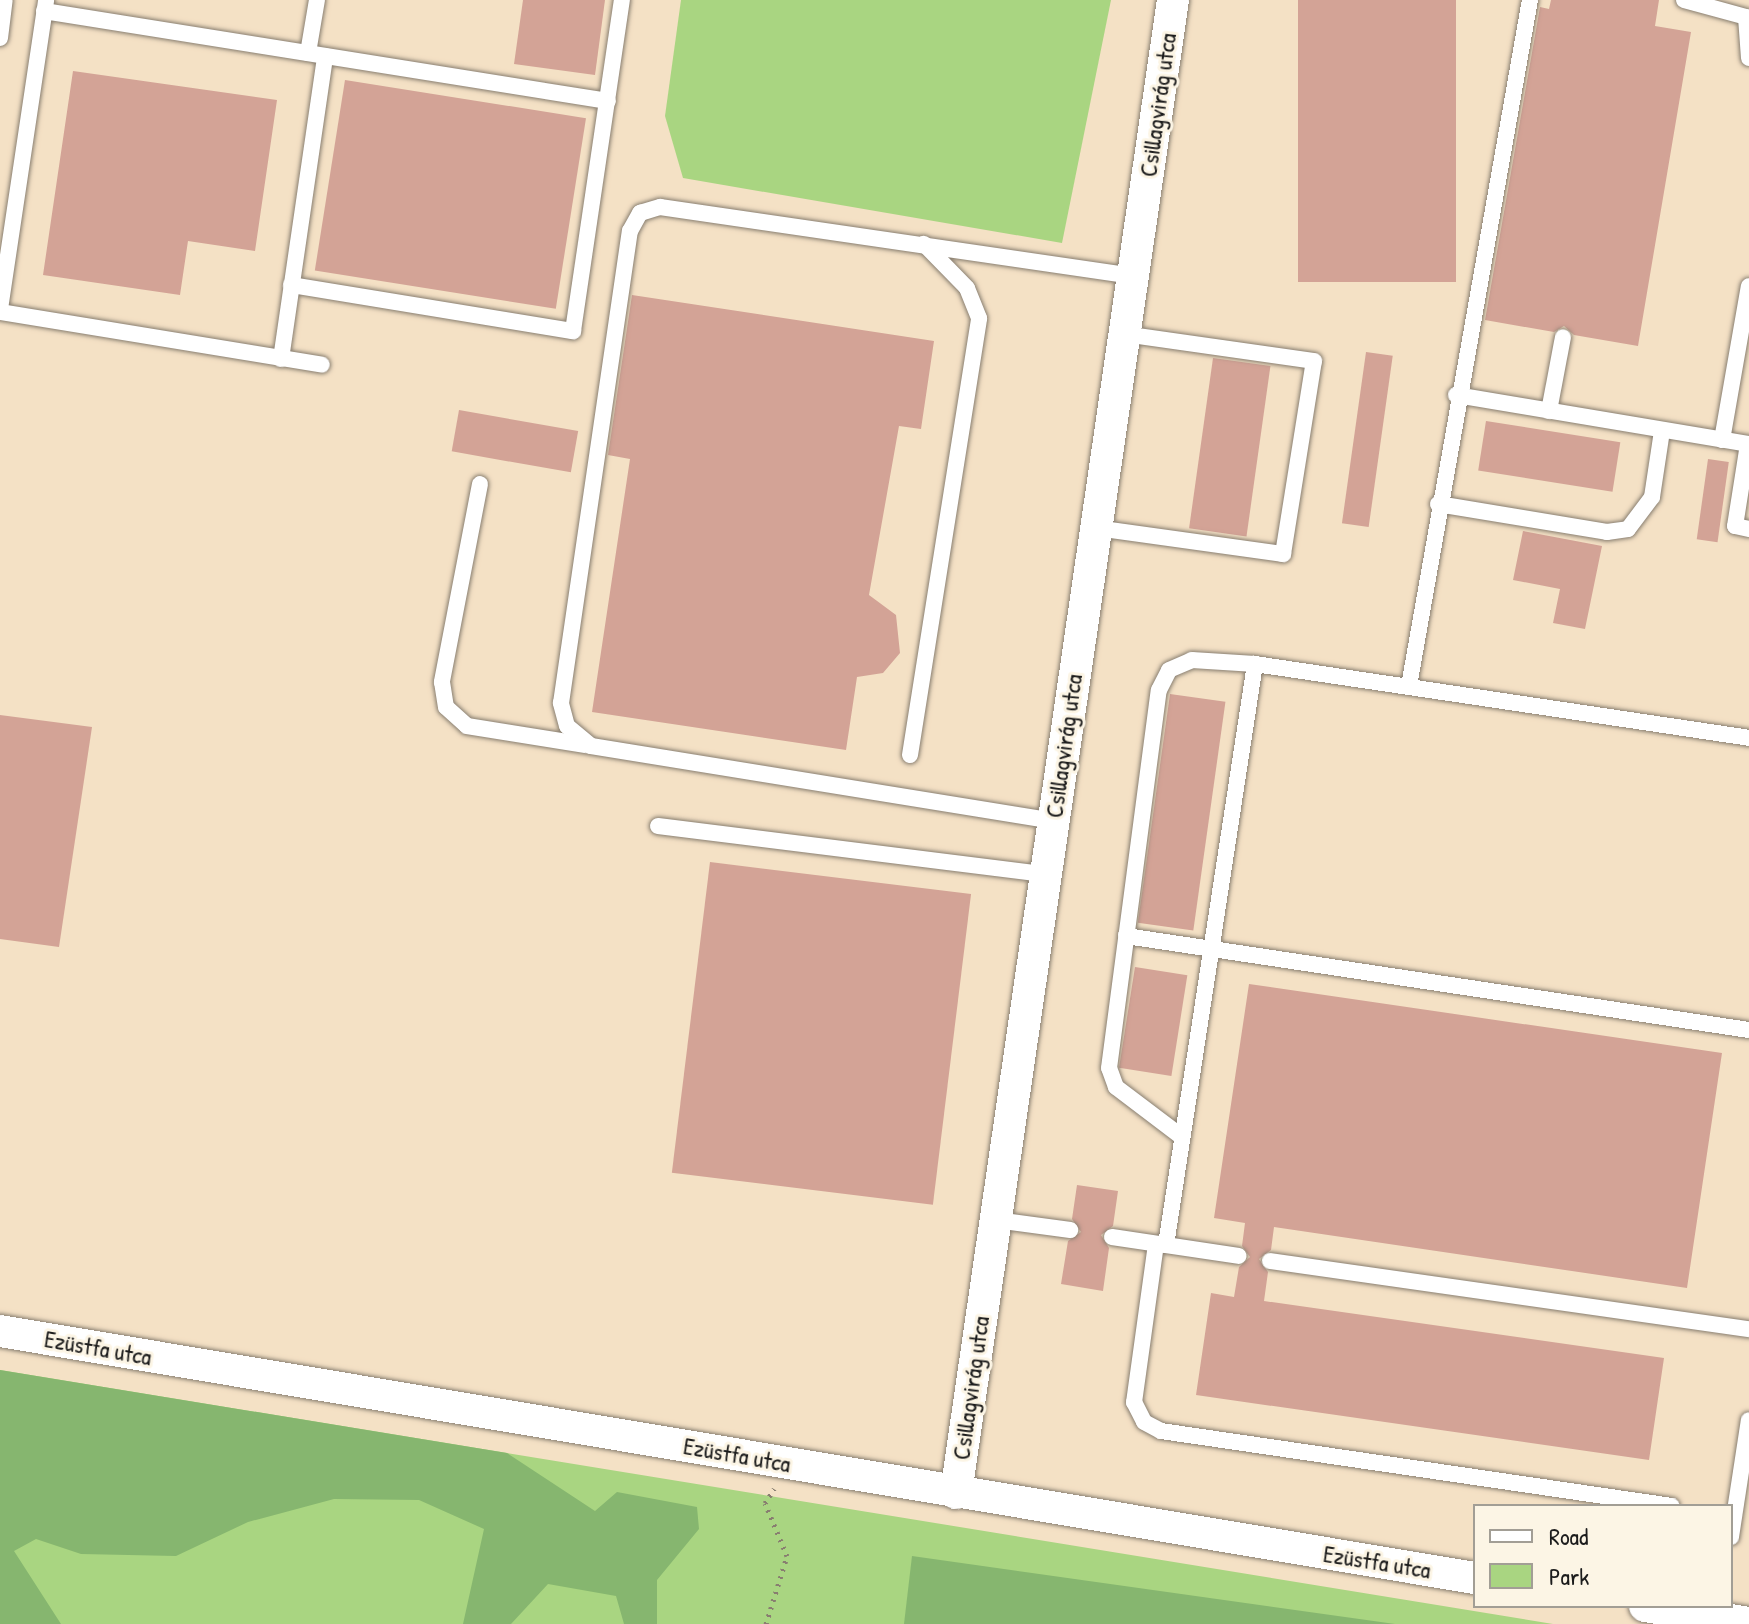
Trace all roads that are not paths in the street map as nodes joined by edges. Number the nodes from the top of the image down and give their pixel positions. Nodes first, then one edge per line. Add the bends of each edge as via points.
1 (5, 0) edge
2 (317, 0) edge
3 (622, 0) edge
4 (1173, 0) edge
5 (1530, 0) edge
6 (1684, 0) edge
7 (45, 6) edge
8 (1748, 17) edge
9 (0, 38) edge
10 (317, 54) junction
11 (1749, 58) edge
12 (608, 101) junction
13 (924, 244) junction
14 (1133, 276) junction
15 (291, 285) junction
16 (1749, 286) edge
17 (0, 311) edge
18 (1124, 334) junction
19 (1563, 337) dead end
20 (281, 359) junction
21 (322, 365) dead end
22 (1456, 395) junction
23 (1549, 411) junction
24 (1662, 431) junction
25 (1722, 440) junction
26 (1749, 444) edge
27 (480, 484) dead end
28 (1438, 504) junction
29 (1096, 528) junction
30 (1749, 529) edge
31 (1255, 664) junction
32 (1409, 686) junction
33 (1749, 738) edge
34 (591, 746) junction
35 (910, 755) dead end
36 (1054, 821) junction
37 (658, 826) dead end
38 (1046, 874) junction
39 (1126, 936) junction
40 (1211, 950) junction
41 (1749, 1030) edge
42 (1182, 1137) junction
43 (996, 1220) junction
44 (1070, 1230) dead end
45 (1112, 1237) dead end
46 (1161, 1244) junction
47 (1239, 1256) dead end
48 (1270, 1261) dead end
49 (1749, 1329) edge
50 (0, 1331) edge
51 (1749, 1420) edge
52 (956, 1493) junction
53 (1658, 1504) edge
54 (1733, 1515) edge
55 (1473, 1578) edge
56 (1662, 1608) edge
57 (1729, 1616) edge

1 - 9 lane
2 - 10 lane
3 - 12 lane
4 - 14 street, Csillagvirág utca
5 - 22 lane
6 - 8 lane
7 - 10 lane
7 - 17 lane
8 - 11 lane
10 - 12 lane
10 - 15 lane
12 - 15 lane via 573,331
13 - 14 lane
13 - 34 lane via 660,207 633,221 561,703 567,726
13 - 35 lane via 967,288 979,318
14 - 18 street, Csillagvirág utca
15 - 20 lane
16 - 25 lane
17 - 20 lane
18 - 29 street, Csillagvirág utca
18 - 29 lane via 1314,361 1283,554
19 - 23 lane
20 - 21 lane
22 - 23 lane
22 - 28 lane
23 - 24 lane
24 - 25 lane
24 - 28 lane via 1652,497 1628,529 1607,532
25 - 26 lane
26 - 30 lane via 1735,526
27 - 34 lane via 442,682 446,707 467,726
28 - 32 lane
29 - 36 street, Csillagvirág utca
31 - 32 lane
31 - 39 lane via 1192,660 1169,670 1159,690
31 - 40 lane
32 - 33 lane
34 - 36 lane
36 - 38 street, Csillagvirág utca
37 - 38 lane
38 - 43 street, Csillagvirág utca
39 - 40 lane
39 - 42 lane via 1112,1076
40 - 41 lane
40 - 42 lane
42 - 46 lane
43 - 44 lane
43 - 52 street, Csillagvirág utca
45 - 46 lane
46 - 47 lane
46 - 53 lane via 1134,1402 1144,1422 1161,1431
48 - 49 lane
50 - 52 street, Ezüstfa utca
51 - 54 lane
52 - 55 street, Ezüstfa utca
56 - 57 street

